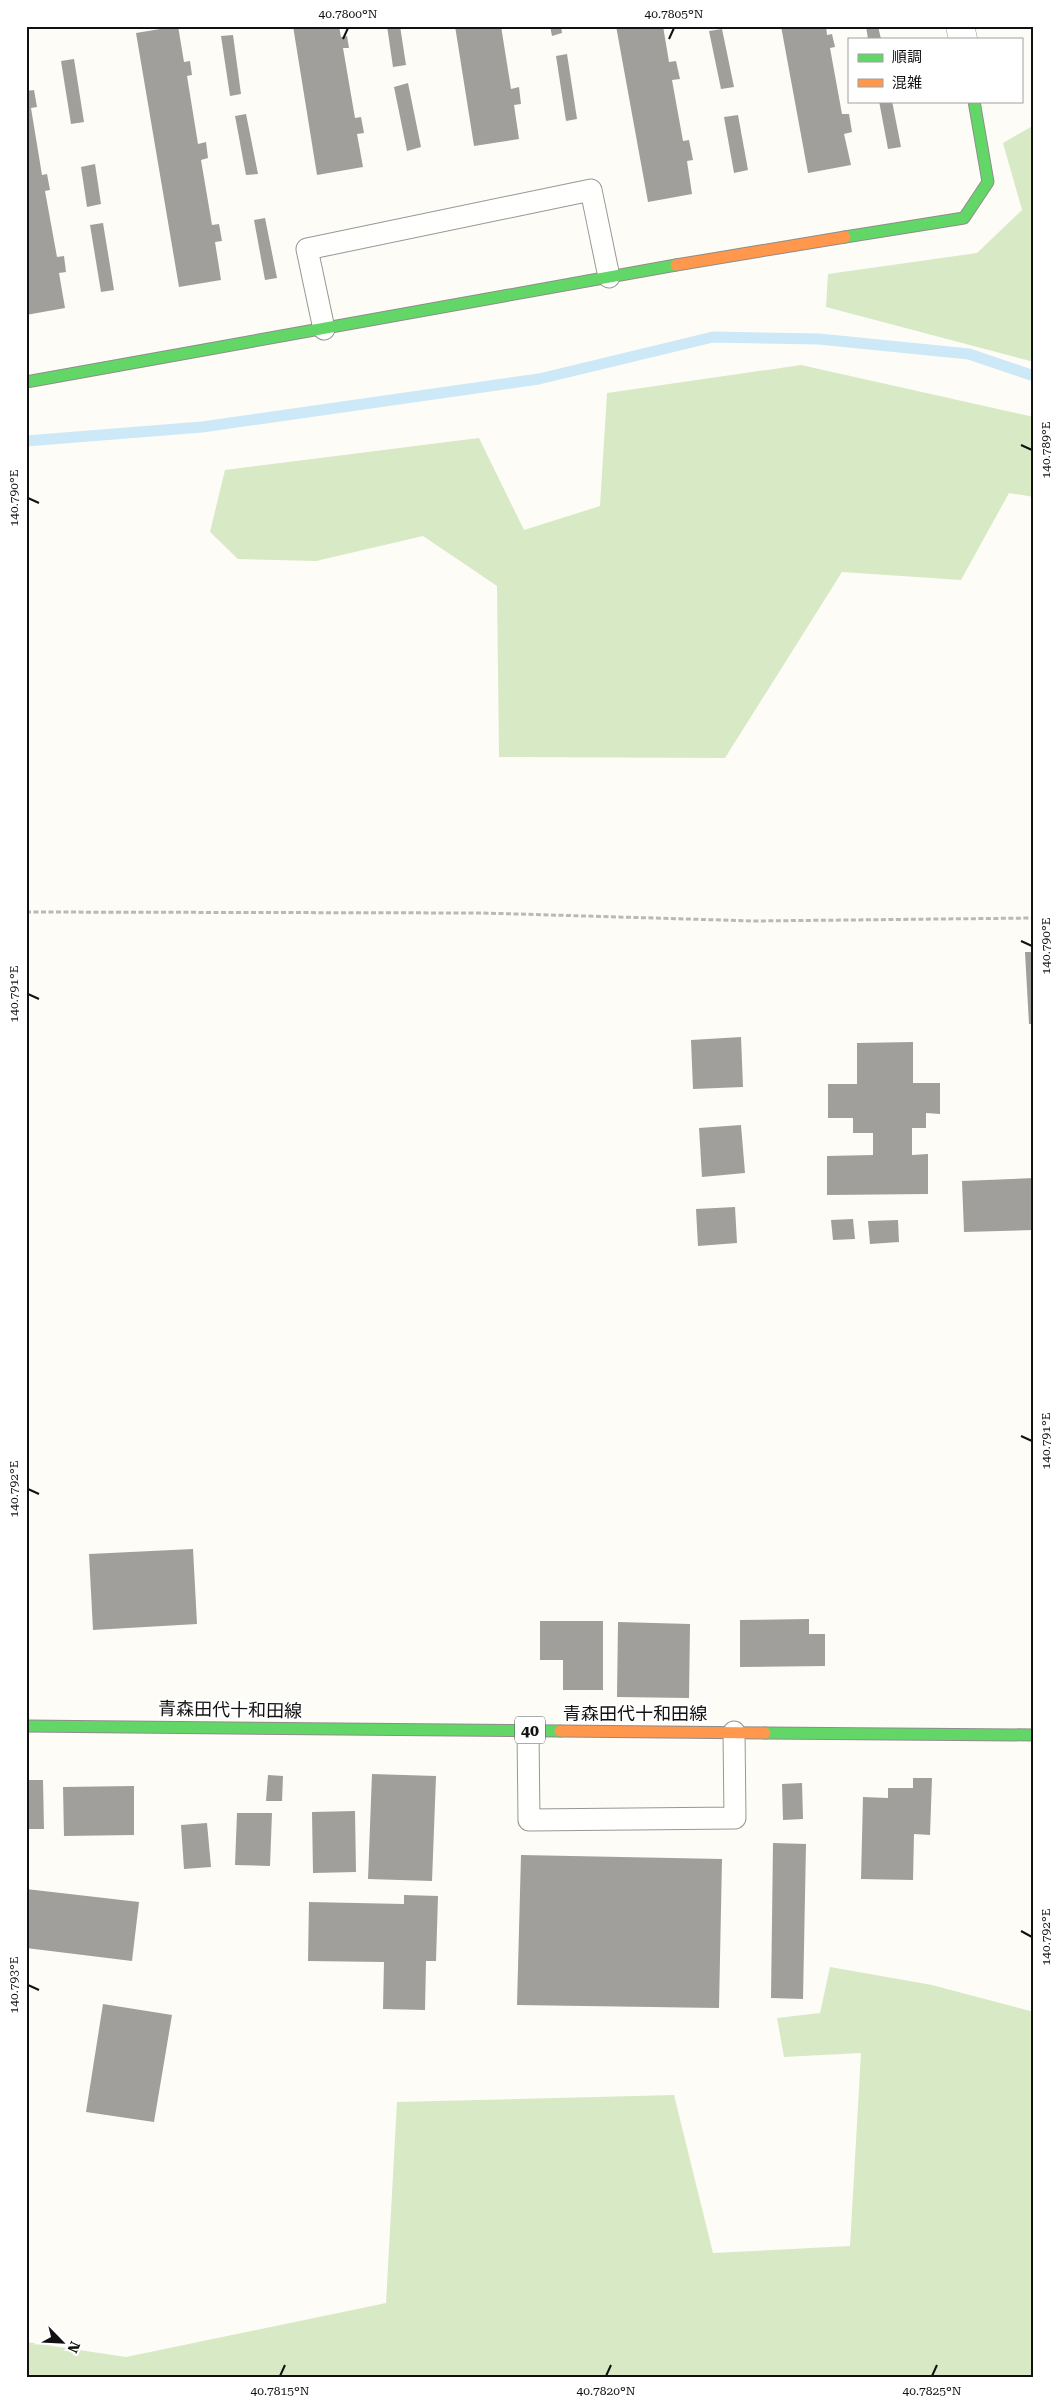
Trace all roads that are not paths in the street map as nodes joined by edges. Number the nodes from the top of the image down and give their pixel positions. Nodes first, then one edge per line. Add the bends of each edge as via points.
1 (974, 102) edge
2 (609, 277) junction
3 (324, 329) junction
4 (26, 382) edge
5 (26, 1726) edge
6 (528, 1730) junction
7 (734, 1732) junction
8 (1034, 1735) edge

1 - 2 street via 988,182 964,218
2 - 3 street
2 - 3 lane via 591,190 307,249
3 - 4 street
5 - 6 street, 青森田代十和田線 / 40
6 - 7 street, 青森田代十和田線 / 40
6 - 7 lane via 529,1820 735,1818
7 - 8 street, 青森田代十和田線 / 40

